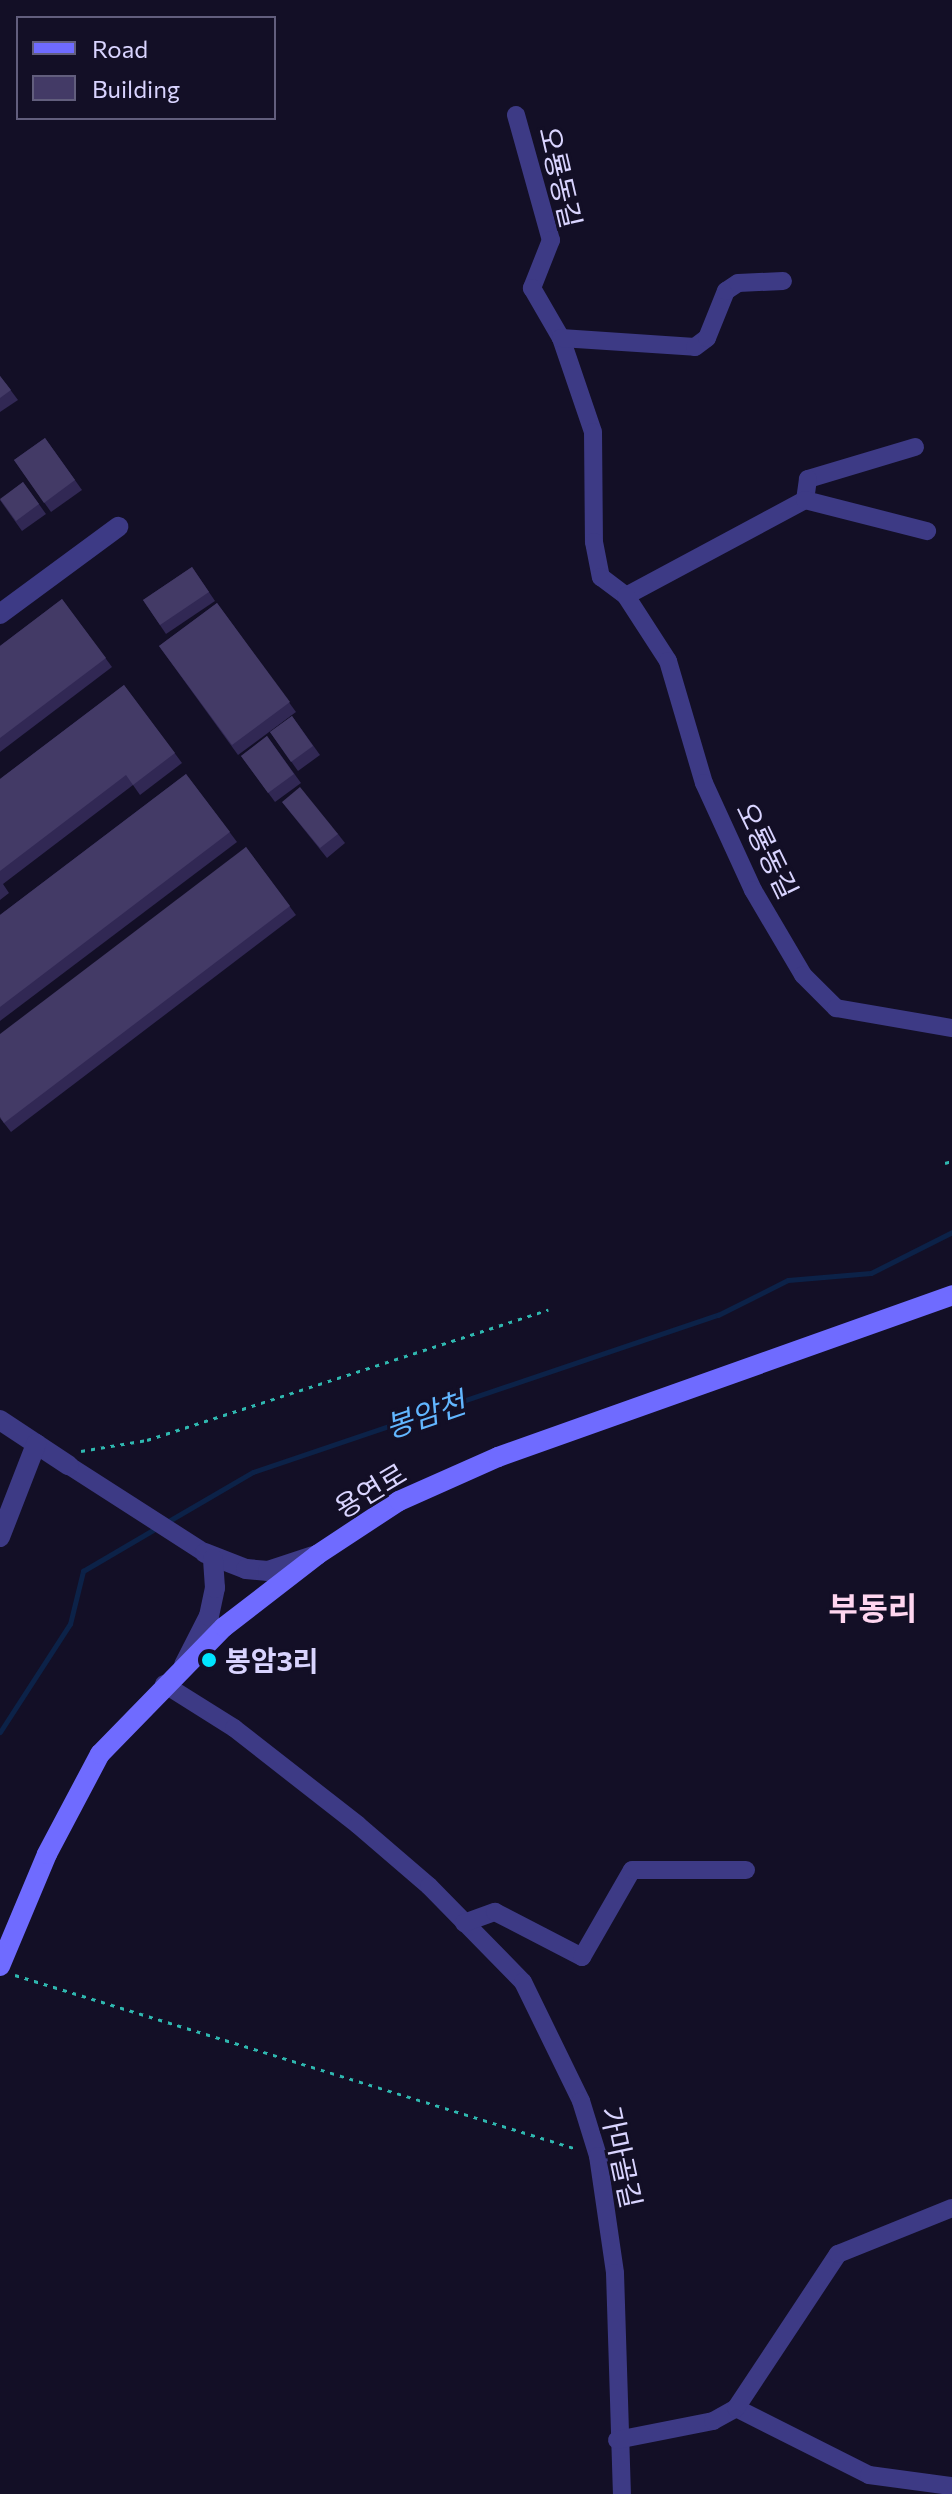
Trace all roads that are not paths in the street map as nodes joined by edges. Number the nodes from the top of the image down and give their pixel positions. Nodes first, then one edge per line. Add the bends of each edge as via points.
1 (516, 115) dead end
2 (783, 281) dead end
3 (561, 338) junction
4 (915, 447) dead end
5 (805, 500) junction
6 (118, 527) dead end
7 (927, 531) dead end
8 (626, 596) junction
9 (0, 614) edge
10 (952, 1028) edge
11 (952, 1295) edge
12 (0, 1420) edge
13 (42, 1448) junction
14 (68, 1465) joint
15 (0, 1537) edge
16 (317, 1555) junction
17 (209, 1556) junction
18 (184, 1665) junction
19 (164, 1684) junction
20 (746, 1870) dead end
21 (464, 1923) junction
22 (0, 1968) edge
23 (952, 2208) edge
24 (736, 2408) junction
25 (617, 2440) junction
26 (950, 2486) dead end
27 (622, 2494) edge

1 - 3 street, 오룡동길 via 551,240 532,288
2 - 3 street via 738,283 726,291 707,338 695,347
3 - 8 street, 오룡동길 via 593,432 594,542 601,577
4 - 5 street via 808,479
5 - 7 street
5 - 8 street
6 - 9 street
8 - 10 street, 오룡동길 via 668,661 704,783 753,890 803,975 836,1008
11 - 16 main road, 용연로 via 498,1457 399,1501
12 - 13 street
13 - 14 street
13 - 15 street
14 - 17 street
16 - 17 street via 268,1571
16 - 18 main road, 용연로
17 - 18 street via 215,1588 209,1616
18 - 19 main road, 용연로
19 - 21 street, 가마골길 via 234,1728 358,1825
19 - 22 main road, 용연로 via 100,1754 47,1854
20 - 21 street via 632,1870 582,1957 495,1912
21 - 25 street, 가마골길 via 523,1982 581,2101 598,2156 615,2273
23 - 24 street via 838,2254
24 - 25 street via 713,2421
24 - 26 street via 869,2475
25 - 27 street, 가마골길

